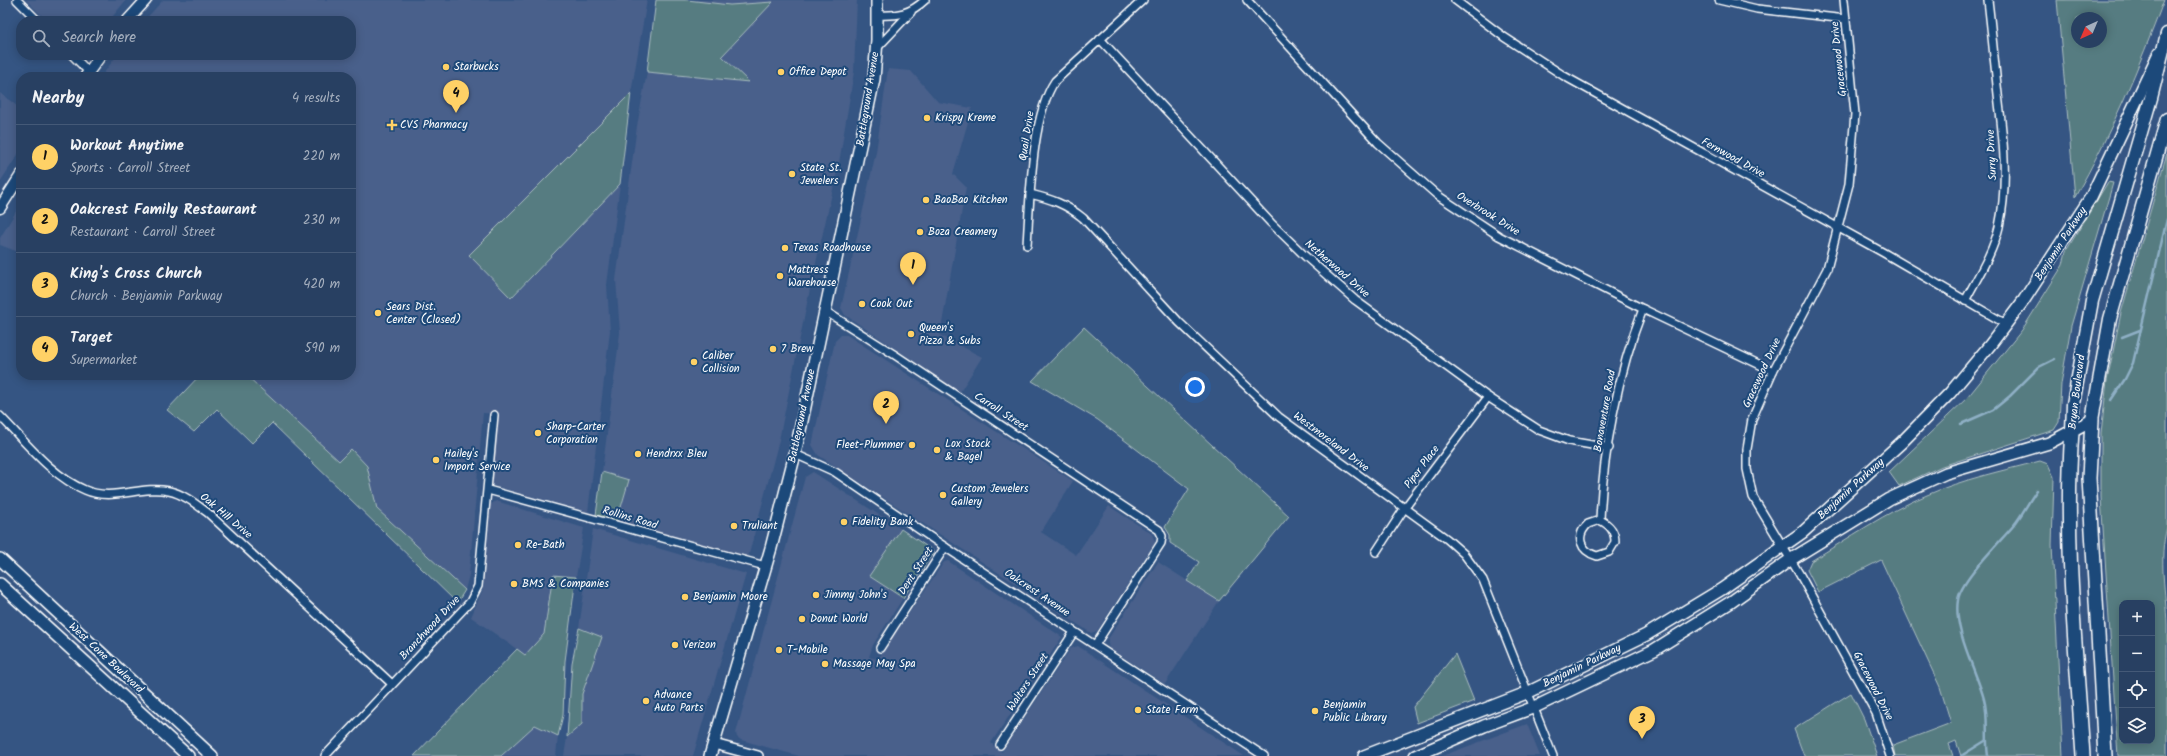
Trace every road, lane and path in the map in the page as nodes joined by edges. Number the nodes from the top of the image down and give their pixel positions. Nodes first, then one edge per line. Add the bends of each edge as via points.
1 (17, 0) edge
2 (146, 0) edge
3 (877, 0) edge
4 (925, 0) edge
5 (1143, 0) edge
6 (1247, 0) edge
7 (1455, 0) edge
8 (1720, 0) edge
9 (1844, 0) edge
10 (1988, 0) edge
11 (912, 11) junction
12 (877, 15) junction
13 (33, 16) edge
14 (132, 16) edge
15 (1846, 19) junction
16 (2166, 36) edge
17 (1100, 39) junction
18 (877, 48) junction
19 (76, 60) edge
20 (97, 60) edge
21 (85, 72) edge
22 (88, 72) edge
23 (2167, 119) edge
24 (16, 183) edge
25 (1030, 194) junction
26 (0, 208) edge
27 (1838, 229) junction
28 (1027, 245) dead end
29 (1965, 301) junction
30 (1643, 309) junction
31 (825, 311) junction
32 (2006, 324) junction
33 (1773, 370) junction
34 (1488, 397) junction
35 (494, 415) dead end
36 (0, 416) edge
37 (2092, 420) junction
38 (2072, 432) junction
39 (1608, 448) junction
40 (795, 454) junction
41 (488, 490) junction
42 (1404, 509) junction
43 (1600, 520) junction
44 (945, 547) junction
45 (1783, 548) junction
46 (1376, 552) dead end
47 (0, 559) edge
48 (1790, 560) junction
49 (765, 566) junction
50 (0, 584) edge
51 (1074, 632) junction
52 (1095, 645) junction
53 (880, 648) dead end
54 (392, 684) junction
55 (1529, 692) junction
56 (1535, 708) junction
57 (714, 744) junction
58 (1000, 745) dead end
59 (188, 756) edge
60 (212, 756) edge
61 (325, 756) edge
62 (710, 756) edge
63 (758, 756) edge
64 (1264, 756) edge
65 (1364, 756) edge
66 (1415, 756) edge
67 (1553, 756) edge
68 (1890, 756) edge
69 (2083, 756) edge
70 (2106, 756) edge

1 - 13 street
2 - 14 main road
3 - 12 main road, Battleground Avenue
4 - 11 street
5 - 17 street, Quail Drive
6 - 30 street, Overbrook Drive via 1378,143 1437,195 1499,236
7 - 27 street, Fernwood Drive via 1504,37 1564,76
8 - 15 street via 1757,9
9 - 15 street, Gracewood Drive
10 - 29 street, Surry Drive via 2003,141 2004,200 1998,228 1986,260
11 - 12 street via 902,15
11 - 18 street
12 - 18 main road, Battleground Avenue
15 - 27 street, Gracewood Drive via 1855,114 1850,184
16 - 32 main road, Benjamin Parkway via 2091,197 2059,249
16 - 38 highway, Bryan Boulevard via 2151,98 2092,301 2073,404
17 - 25 street, Quail Drive via 1055,81 1048,91 1039,123
17 - 34 street, Netherwood Drive via 1271,223 1305,256 1355,300
18 - 31 main road, Battleground Avenue via 859,156
19 - 21 street
20 - 22 main road
23 - 37 highway via 2110,319
24 - 26 main road
25 - 28 street, Quail Drive
25 - 42 street, Westmoreland Drive via 1057,200 1083,218 1179,322 1279,417
27 - 29 street, Fernwood Drive
27 - 33 street, Gracewood Drive via 1827,269
29 - 32 street, Fernwood Drive
30 - 33 street, Overbrook Drive
30 - 39 street, Bonaventure Road via 1622,373
31 - 40 main road, Battleground Avenue
31 - 52 street, Carroll Street via 1152,524 1162,536 1161,543
32 - 45 main road, Benjamin Parkway via 1950,393 1902,442
33 - 45 street, Gracewood Drive via 1752,419 1747,469 1754,497
34 - 39 street, Netherwood Drive via 1539,430 1569,441
34 - 42 street, Piper Place
35 - 41 street, Branchwood Drive
36 - 54 street, Oak Hill Drive via 60,475 85,490 122,494 169,491 197,505
37 - 38 main road, Benjamin Parkway
37 - 70 highway, Bryan Boulevard via 2089,478
38 - 48 main road, Benjamin Parkway via 2049,443 1946,473 1889,499
38 - 69 highway, Bryan Boulevard via 2069,479 2072,587
39 - 43 street, Bonaventure Road
40 - 44 street, Oakcrest Avenue via 835,472
40 - 49 main road, Battleground Avenue
41 - 49 street, Rollins Road
41 - 54 street, Branchwood Drive via 478,586 470,602
42 - 46 street, Piper Place
42 - 55 street, Westmoreland Drive via 1447,540 1475,567 1483,580
43 - 43 street via 1588,524 1580,535 1584,549 1597,556 1609,552 1615,542 1613,530
44 - 51 street, Oakcrest Avenue
44 - 53 street, Dent Street
45 - 48 street, Gracewood Drive
45 - 55 main road, Benjamin Parkway via 1646,636
47 - 60 main road, West Cone Boulevard
48 - 56 main road, Benjamin Parkway via 1731,602 1654,650
48 - 68 street, Gracewood Drive via 1876,713
49 - 57 main road, Battleground Avenue
50 - 59 main road, West Cone Boulevard
51 - 52 street, Oakcrest Avenue
51 - 58 street, Walters Street
52 - 64 street, Oakcrest Avenue
54 - 61 street, Branchwood Drive
55 - 56 street, Westmoreland Drive
55 - 65 main road, Benjamin Parkway
56 - 66 main road, Benjamin Parkway via 1484,726
56 - 67 street, Westmoreland Drive
57 - 62 main road, Battleground Avenue
57 - 63 street

